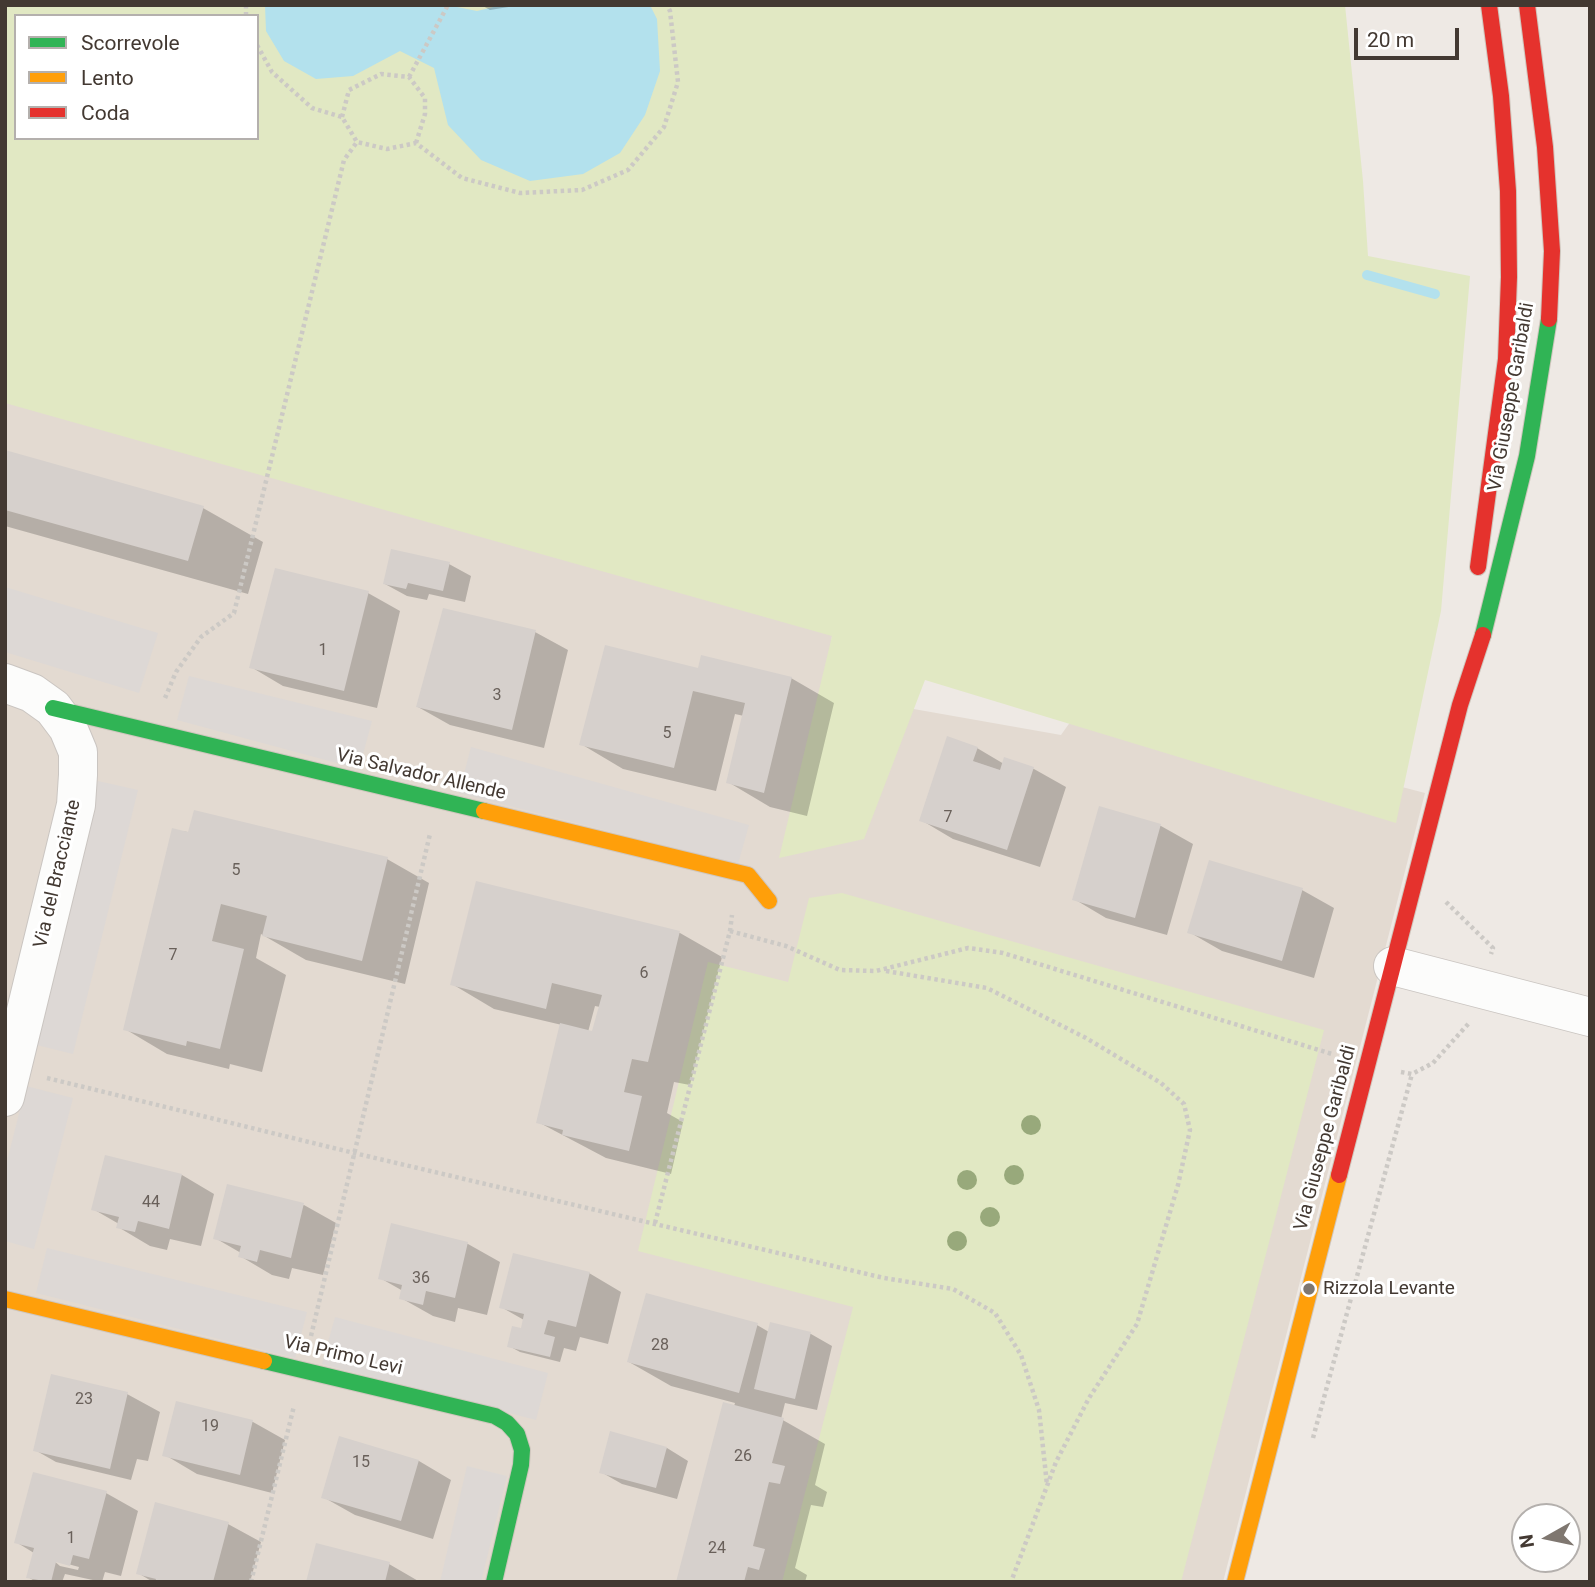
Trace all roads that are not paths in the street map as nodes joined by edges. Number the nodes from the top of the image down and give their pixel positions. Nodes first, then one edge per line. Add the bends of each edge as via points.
1 (1489, 5) edge
2 (1527, 5) edge
3 (1477, 580) dead end
4 (1473, 608) dead end
5 (5, 683) edge
6 (1460, 705) junction
7 (53, 708) junction
8 (769, 901) dead end
9 (1393, 966) junction
10 (1590, 1017) edge
11 (8, 1083) edge
12 (5, 1299) edge
13 (494, 1582) edge
14 (1235, 1582) edge

1 - 3 street, Via Giuseppe Garibaldi via 1508,191 1509,277 1506,359
2 - 6 street, Via Giuseppe Garibaldi via 1545,147 1552,251 1549,320 1527,456 1487,623
4 - 6 street, Via Giuseppe Garibaldi
5 - 7 street, Via del Bracciante via 32,693
6 - 9 street, Via Giuseppe Garibaldi
7 - 8 street, Via Salvador Allende via 748,875
7 - 11 street, Via del Bracciante via 78,752 76,804
9 - 10 street
9 - 14 street, Via Giuseppe Garibaldi
12 - 13 street, Via Primo Levi via 495,1416 517,1434 522,1465

